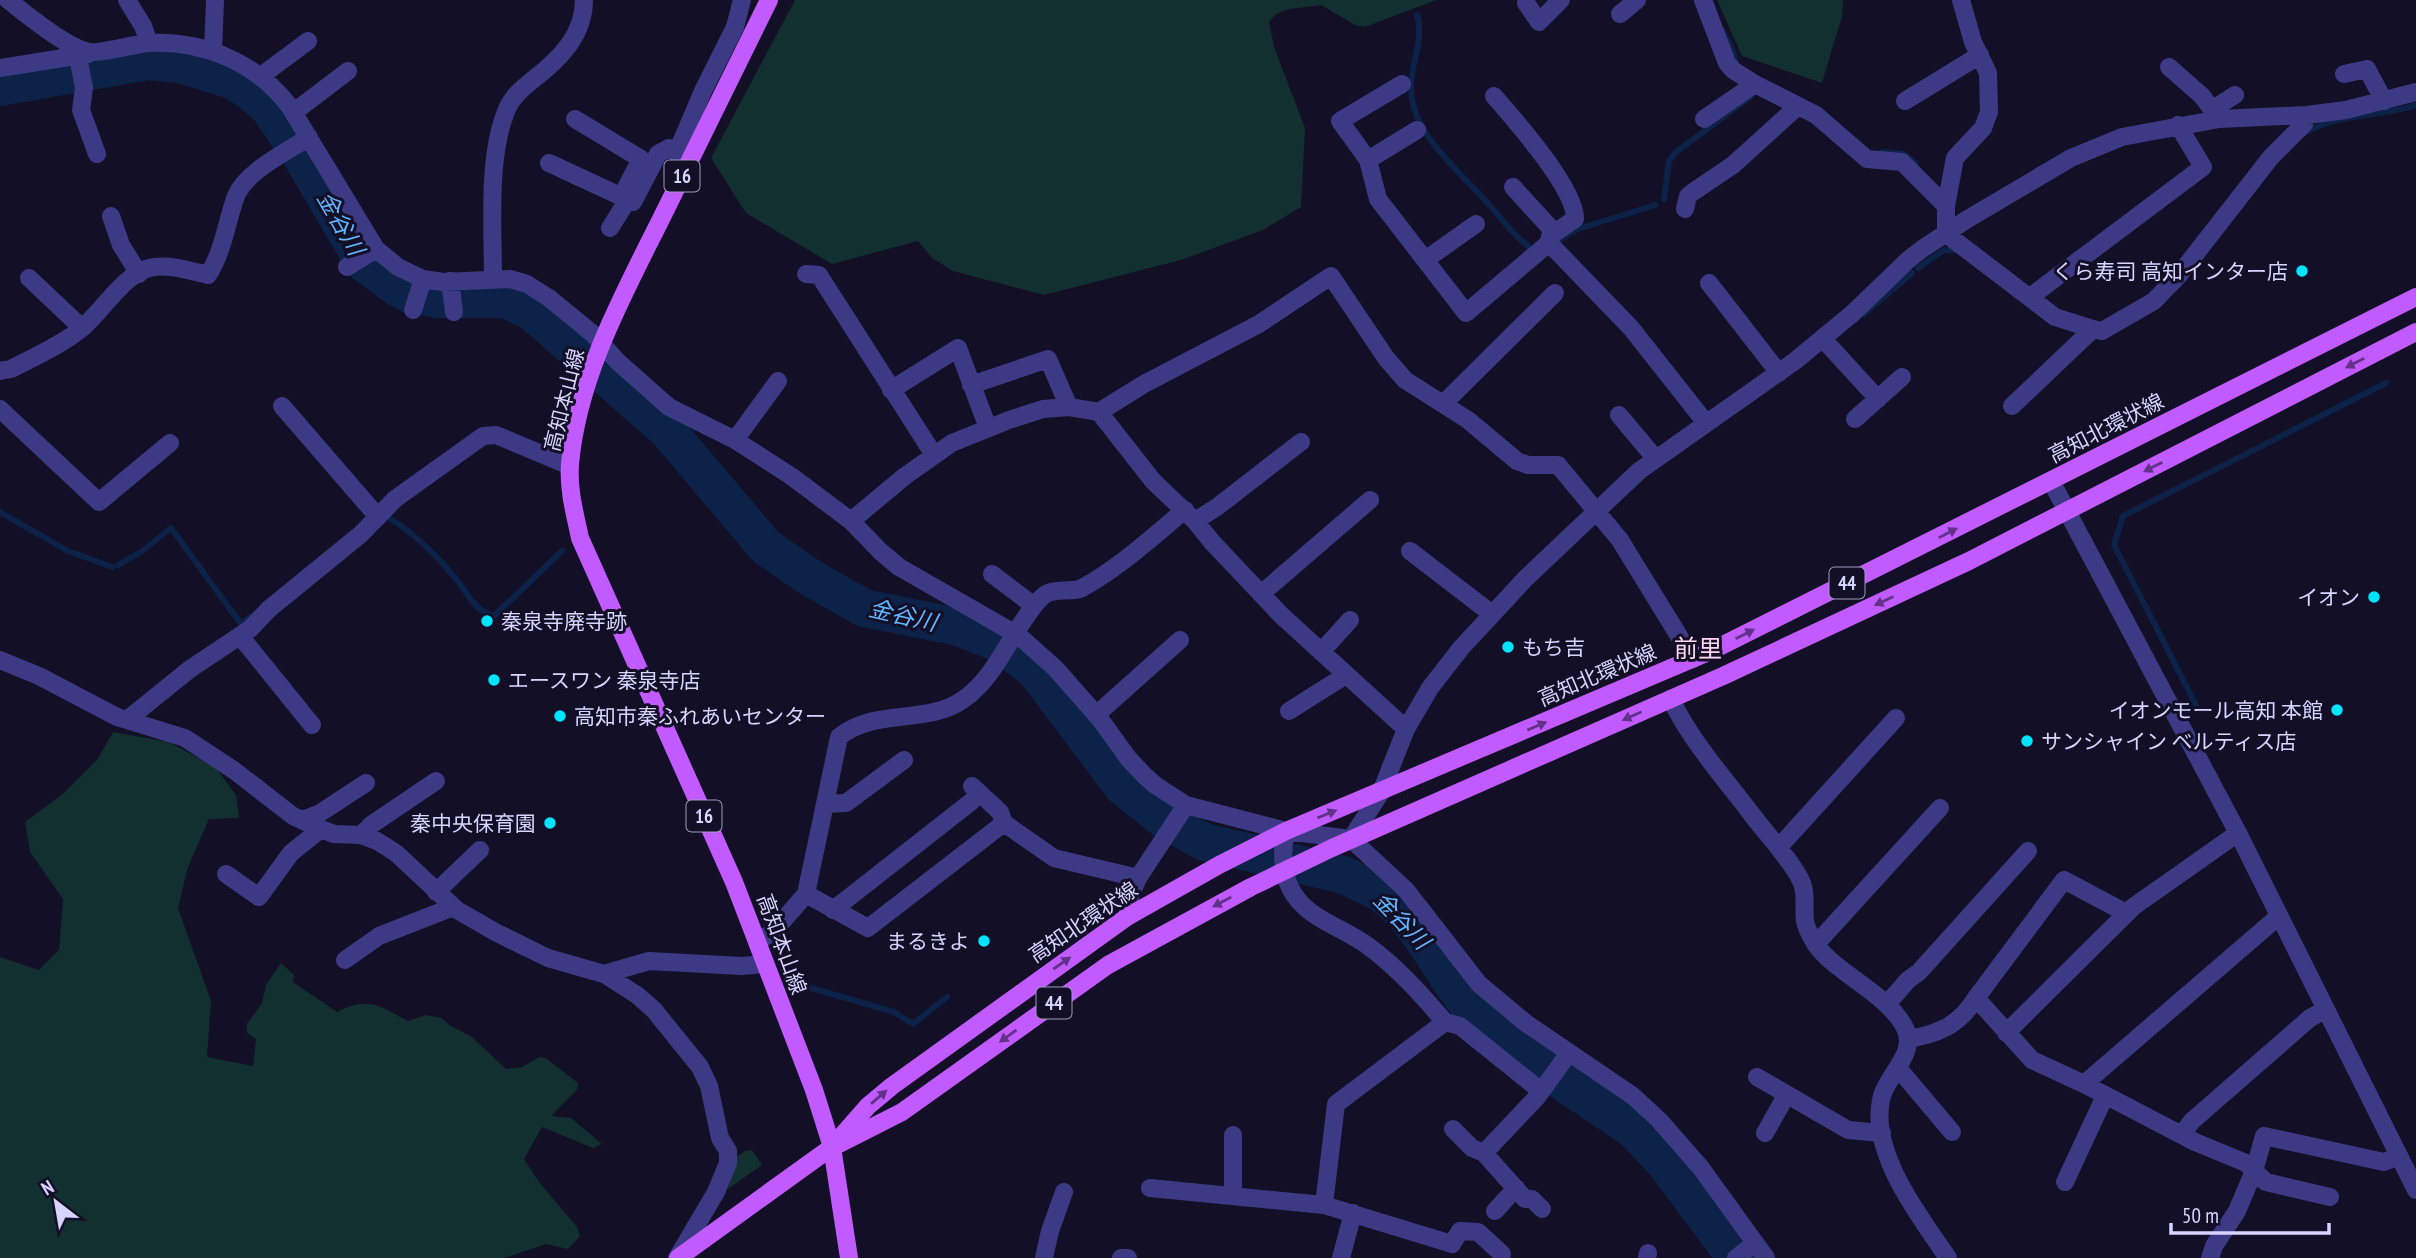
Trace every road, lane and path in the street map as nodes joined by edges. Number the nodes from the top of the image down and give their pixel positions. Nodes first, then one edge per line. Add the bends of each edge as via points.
1 (8, 0) edge
2 (127, 0) edge
3 (215, 0) edge
4 (584, 0) edge
5 (742, 0) edge
6 (769, 0) edge
7 (1562, 0) edge
8 (1637, 0) edge
9 (1703, 0) edge
10 (1961, 0) edge
11 (1526, 3) dead end
12 (1620, 14) dead end
13 (308, 41) dead end
14 (149, 43) junction
15 (213, 52) junction
16 (1980, 55) junction
17 (83, 57) junction
18 (2169, 67) dead end
19 (0, 68) edge
20 (348, 71) dead end
21 (2344, 74) dead end
22 (261, 76) junction
23 (1402, 84) dead end
24 (1755, 84) junction
25 (2416, 92) edge
26 (2235, 95) dead end
27 (1494, 96) dead end
28 (1905, 101) dead end
29 (2384, 102) junction
30 (1798, 106) junction
31 (294, 112) junction
32 (2216, 114) junction
33 (2307, 116) junction
34 (575, 119) dead end
35 (1704, 119) dead end
36 (2178, 125) junction
37 (1417, 130) dead end
38 (307, 139) junction
39 (97, 154) dead end
40 (683, 157) junction
41 (1368, 160) junction
42 (550, 163) dead end
43 (1513, 187) dead end
44 (626, 199) junction
45 (1946, 206) junction
46 (1685, 209) dead end
47 (111, 216) dead end
48 (1476, 224) dead end
49 (610, 228) dead end
50 (1947, 233) junction
51 (1552, 238) junction
52 (374, 251) junction
53 (1426, 260) junction
54 (347, 267) dead end
55 (139, 274) junction
56 (806, 274) dead end
57 (29, 278) dead end
58 (493, 279) junction
59 (421, 282) junction
60 (1709, 283) dead end
61 (451, 285) junction
62 (1555, 293) dead end
63 (2030, 297) junction
64 (2416, 298) edge
65 (413, 310) dead end
66 (454, 312) dead end
67 (82, 328) junction
68 (2093, 329) junction
69 (2416, 332) edge
70 (1823, 339) junction
71 (600, 349) junction
72 (0, 371) edge
73 (1779, 373) junction
74 (1902, 377) dead end
75 (778, 382) dead end
76 (971, 385) junction
77 (891, 390) junction
78 (1878, 399) junction
79 (1444, 403) junction
80 (282, 406) dead end
81 (2012, 406) dead end
82 (1069, 407) junction
83 (0, 409) edge
84 (1098, 412) junction
85 (1619, 415) dead end
86 (1855, 419) dead end
87 (1706, 423) junction
88 (988, 428) junction
89 (735, 440) junction
90 (1301, 442) dead end
91 (170, 443) dead end
92 (933, 456) junction
93 (1655, 458) junction
94 (570, 466) junction
95 (2052, 481) junction
96 (1370, 500) dead end
97 (1596, 510) junction
98 (2067, 511) junction
99 (1190, 515) junction
100 (382, 517) junction
101 (851, 521) junction
102 (1410, 551) dead end
103 (992, 574) dead end
104 (1261, 594) junction
105 (1034, 606) junction
106 (1492, 614) junction
107 (1350, 620) dead end
108 (1014, 633) junction
109 (240, 636) junction
110 (1180, 640) dead end
111 (1321, 652) junction
112 (1693, 659) junction
113 (0, 660) edge
114 (1346, 676) junction
115 (1670, 699) junction
116 (1289, 711) dead end
117 (1096, 715) junction
118 (1896, 718) dead end
119 (128, 719) junction
120 (312, 725) dead end
121 (1406, 729) junction
122 (904, 760) dead end
123 (436, 780) dead end
124 (366, 783) dead end
125 (1381, 792) junction
126 (826, 804) junction
127 (1940, 808) dead end
128 (1182, 810) junction
129 (303, 820) junction
130 (1003, 823) junction
131 (321, 829) junction
132 (2238, 832) junction
133 (361, 835) junction
134 (1278, 839) junction
135 (1351, 839) junction
136 (1780, 847) junction
137 (480, 850) dead end
138 (2028, 851) dead end
139 (1283, 873) junction
140 (226, 874) dead end
141 (1138, 878) junction
142 (436, 892) junction
143 (806, 894) junction
144 (453, 907) junction
145 (833, 910) junction
146 (2126, 914) junction
147 (2279, 916) junction
148 (1127, 917) junction
149 (757, 942) junction
150 (1816, 944) junction
151 (345, 960) dead end
152 (764, 964) junction
153 (604, 974) junction
154 (1976, 998) junction
155 (1886, 1004) junction
156 (2325, 1010) junction
157 (1445, 1022) junction
158 (2006, 1033) junction
159 (1909, 1039) junction
160 (1565, 1057) junction
161 (1898, 1068) junction
162 (1757, 1077) dead end
163 (2084, 1084) junction
164 (1543, 1088) junction
165 (1786, 1096) junction
166 (2105, 1096) junction
167 (1453, 1129) dead end
168 (1952, 1132) dead end
169 (1765, 1133) dead end
170 (1882, 1133) junction
171 (2182, 1134) junction
172 (1233, 1135) dead end
173 (832, 1147) junction
174 (1484, 1153) junction
175 (2399, 1156) junction
176 (2254, 1171) junction
177 (2065, 1182) dead end
178 (1150, 1188) dead end
179 (1516, 1188) junction
180 (2416, 1190) edge
181 (1064, 1192) dead end
182 (1233, 1195) junction
183 (2330, 1197) dead end
184 (1324, 1205) junction
185 (1542, 1209) dead end
186 (1495, 1211) dead end
187 (1353, 1213) junction
188 (1754, 1244) junction
189 (1451, 1251) edge
190 (1502, 1254) dead end
191 (678, 1258) edge
192 (849, 1258) edge
193 (1044, 1258) edge
194 (1121, 1258) edge
195 (1128, 1258) edge
196 (1340, 1258) edge
197 (1735, 1258) edge
198 (1766, 1258) edge
199 (1948, 1258) edge
200 (2210, 1258) edge

1 - 17 street
2 - 14 street
3 - 15 street
4 - 58 street via 583,19 570,45 515,95 502,123 491,221
5 - 40 street via 735,27 704,91
6 - 40 main road, 高知本山線 / 16
7 - 11 street via 1539,22
8 - 12 street
9 - 24 street via 1727,64
10 - 16 street
13 - 22 street
14 - 15 street
14 - 17 street
15 - 22 street
16 - 28 street
16 - 45 street via 1988,73 1987,120 1955,158
17 - 19 street
17 - 39 street via 81,110
18 - 32 street via 2203,96
20 - 31 street
21 - 29 street via 2367,69
22 - 31 street
23 - 41 street via 1340,121
24 - 30 street
24 - 35 street
25 - 29 street
26 - 32 street
27 - 51 street via 1554,172 1574,210 1575,219
29 - 33 street
30 - 45 street via 1827,123 1867,159 1902,162
30 - 46 street via 1733,165 1688,196
31 - 38 street
32 - 33 street
32 - 36 street
33 - 68 street via 2154,301 2102,331
34 - 44 street via 641,159 626,188
36 - 50 street via 2122,137 2071,158
36 - 63 street via 2203,167
37 - 41 street
38 - 52 street
38 - 55 street via 263,167 237,194 224,242 208,275 160,268
40 - 44 street via 669,148 659,154 632,202
40 - 71 main road, 高知本山線 / 16
41 - 53 street via 1378,199
42 - 44 street
43 - 51 street
44 - 49 street
45 - 50 street
47 - 55 street via 121,245
48 - 53 street
50 - 63 street
50 - 70 street via 1908,260
51 - 53 street via 1465,313
51 - 87 street via 1632,328
52 - 54 street
52 - 59 street
55 - 67 street via 117,290
56 - 77 street via 818,275
57 - 67 street
58 - 61 street
58 - 71 street via 527,284 593,334
59 - 61 street
59 - 65 street
60 - 73 street
61 - 66 street
62 - 79 street
63 - 68 street via 2059,320
64 - 95 main road, 高知北環状線 / 44
67 - 72 street
68 - 81 street
69 -> 98 main road, 高知北環状線 / 44
70 - 73 street
70 - 78 street
71 - 89 street via 669,407
71 - 94 main road, 高知本山線 / 16 via 579,412
73 - 87 street
74 - 78 street
75 - 89 street
76 - 77 street via 958,348
76 - 82 street via 1048,359
76 - 88 street
77 - 92 street
78 - 86 street
79 - 84 street via 1405,380 1331,276 1259,324
79 - 97 street via 1517,461 1558,465
80 - 100 street
82 - 84 street
82 - 88 street via 1043,409
83 - 91 street via 99,502
84 - 99 street via 1153,481
85 - 93 street
87 - 93 street
88 - 92 street
89 - 101 street
90 - 99 street via 1217,507
92 - 101 street
93 - 97 street
94 - 100 street via 496,435 483,436 396,499
94 - 149 main road, 高知本山線 / 16 via 570,492 580,538
95 - 98 street
112 -> 95 main road, 高知北環状線 / 44
96 - 104 street
97 - 106 street
97 - 112 street via 1639,568
98 -> 115 main road, 高知北環状線 / 44
98 - 132 street
99 - 104 street
99 - 105 street via 1079,590 1047,593
100 - 109 street
101 - 108 street via 899,567
102 - 106 street
103 - 105 street
104 - 111 street
105 - 108 street
106 - 121 street via 1430,688
107 - 111 street
108 - 117 street via 1055,667
108 - 126 street via 982,685 963,701 933,714 860,723 839,737
109 - 119 street
109 - 120 street
110 - 117 street
111 - 114 street
125 -> 112 main road, 高知北環状線 / 44
113 - 119 street
114 - 116 street
114 - 121 street
115 -> 135 main road, 高知北環状線 / 44
115 - 136 street via 1689,731
117 - 128 street via 1143,775
118 - 136 street
119 - 129 street via 184,738 210,753
121 - 125 street
122 - 126 street via 846,803
123 - 133 street
124 - 129 street
134 -> 125 main road, 高知北環状線 / 44
125 - 135 street
126 - 143 street
127 - 150 street
128 - 134 street
128 - 141 street
129 - 131 street
130 - 141 street via 1054,858
130 - 145 street via 868,928
130 - 145 street via 1000,812 972,793
131 - 133 street
131 - 140 street via 290,853 258,897
132 - 146 street
132 - 147 street
133 - 142 street via 396,853
134 - 135 street
134 - 139 street
134 - 148 main road, 高知北環状線 / 44
135 - 139 main road, 高知北環状線 / 44
135 - 160 street via 1406,890 1479,984
136 - 150 street via 1804,886 1806,927
137 - 142 street
138 - 155 street
139 - 157 street via 1309,911 1375,951 1410,980
139 -> 173 main road, 高知北環状線 / 44 via 1108,965 902,1112
141 - 148 street
142 - 144 street
143 - 145 street
143 - 149 street via 773,932
144 - 151 street via 379,936
144 - 153 street via 548,958
146 - 154 street via 2064,880
146 - 158 street
147 - 156 street
147 - 163 street
173 -> 148 main road, 高知北環状線 / 44 via 892,1086
149 - 152 main road, 高知本山線 / 16
150 - 155 street
152 - 153 street via 649,961
152 - 173 main road, 高知本山線 / 16
153 - 191 street via 654,1010 700,1067 709,1086 720,1138 729,1151 716,1192
154 - 158 street
154 - 159 street via 1941,1032
155 - 159 street
156 - 171 street via 2201,1112
156 - 175 street
157 - 164 street via 1460,1026
157 - 184 street via 1336,1104
158 - 163 street via 2032,1060
159 - 161 street
160 - 164 street
160 - 188 street via 1633,1096 1659,1120 1701,1168
161 - 168 street
161 - 170 street via 1881,1100
162 - 165 street
163 - 166 street
164 - 174 street
165 - 169 street
165 - 170 street via 1848,1130
166 - 171 street
166 - 177 street
167 - 174 street
170 - 199 street via 1887,1158
171 - 176 street
172 - 182 street
173 - 191 main road, 高知北環状線 / 44
173 - 192 main road, 高知本山線 / 16
174 - 179 street
175 - 176 street via 2384,1162 2264,1136
175 - 180 street
176 - 183 street via 2266,1182
176 - 200 street
178 - 182 street
179 - 185 street
179 - 186 street
181 - 193 street
182 - 184 street
184 - 187 street
187 - 189 street
187 - 196 street
188 - 197 street
188 - 198 street
189 - 190 street via 1460,1231 1478,1232
194 - 195 street

